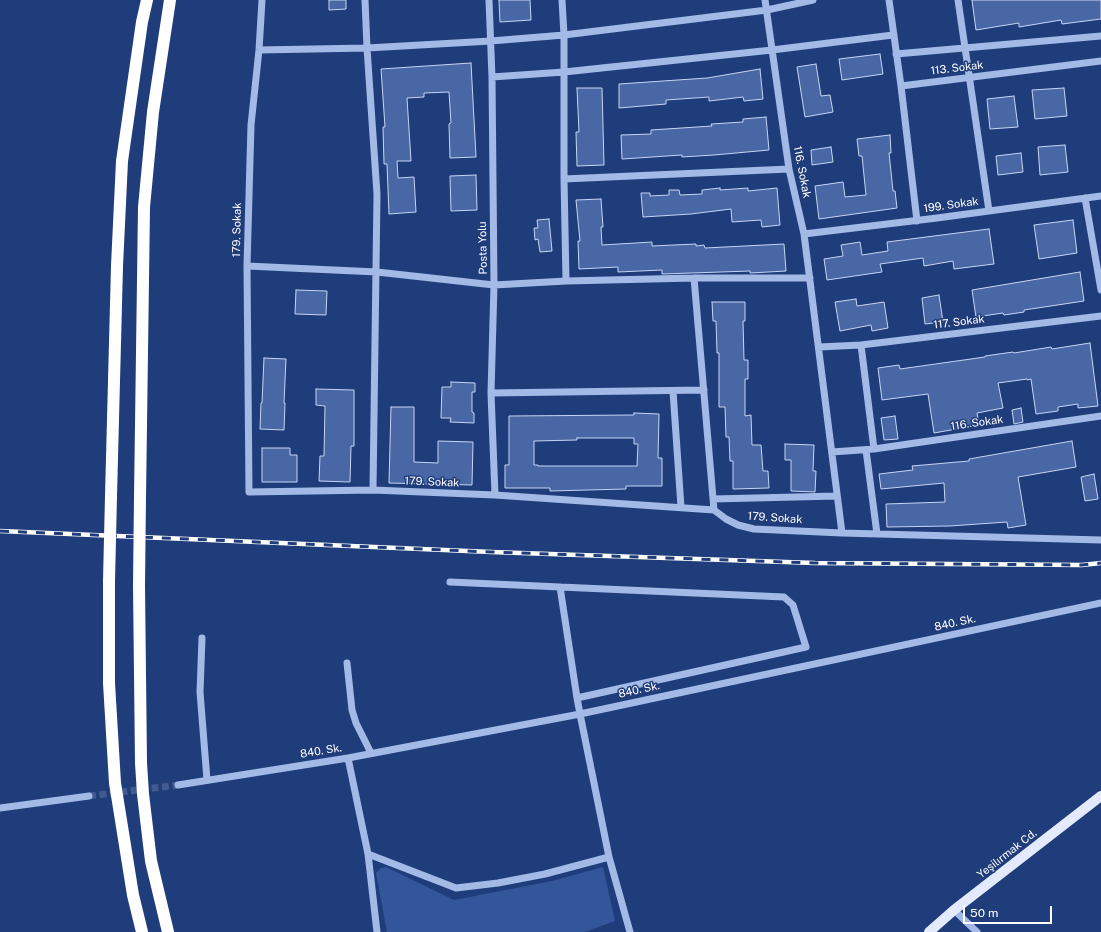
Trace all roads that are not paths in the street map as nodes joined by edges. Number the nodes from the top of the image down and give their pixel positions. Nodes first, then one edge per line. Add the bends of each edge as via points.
1 (147, 0) edge
2 (170, 0) edge
3 (262, 0) edge
4 (365, 0) edge
5 (489, 0) edge
6 (562, 0) edge
7 (765, 0) edge
8 (813, 0) edge
9 (889, 0) edge
10 (958, 0) edge
11 (767, 10) junction
12 (564, 35) junction
13 (893, 35) junction
14 (1101, 36) edge
15 (491, 41) junction
16 (965, 47) junction
17 (367, 48) junction
18 (259, 50) junction
19 (772, 50) junction
20 (896, 54) junction
21 (1101, 61) edge
22 (564, 72) junction
23 (492, 77) junction
24 (970, 78) junction
25 (901, 86) junction
26 (789, 168) junction
27 (564, 179) junction
28 (1101, 196) edge
29 (1085, 198) junction
30 (989, 211) junction
31 (917, 221) junction
32 (804, 234) junction
33 (247, 266) junction
34 (377, 272) junction
35 (694, 278) junction
36 (810, 278) junction
37 (566, 281) junction
38 (494, 285) junction
39 (1101, 290) edge
40 (1101, 316) edge
41 (861, 345) junction
42 (819, 347) junction
43 (704, 390) junction
44 (673, 391) junction
45 (491, 393) junction
46 (1101, 416) edge
47 (870, 449) junction
48 (832, 452) junction
49 (372, 490) junction
50 (495, 495) junction
51 (837, 496) junction
52 (713, 499) junction
53 (681, 508) junction
54 (714, 510) junction
55 (842, 533) junction
56 (877, 534) junction
57 (1101, 540) edge
58 (450, 582) dead end
59 (560, 587) junction
60 (1101, 603) edge
61 (202, 638) dead end
62 (347, 663) dead end
63 (577, 698) junction
64 (580, 714) junction
65 (371, 753) junction
66 (348, 758) junction
67 (207, 780) junction
68 (178, 785) tunnel mouth
69 (89, 796) tunnel mouth
70 (1101, 796) edge
71 (0, 808) edge
72 (368, 854) junction
73 (609, 857) junction
74 (954, 910) junction
75 (628, 931) edge
76 (142, 932) edge
77 (168, 932) edge
78 (377, 932) edge
79 (929, 932) edge
80 (977, 932) edge

1 - 76 highway, bridge via 122,161 109,581 109,683 115,783 133,895
2 - 77 highway, bridge via 152,112 144,207 139,586 143,794 151,860
3 - 18 street, 179. Sokak
4 - 17 street
5 - 15 street, Posta Yolu
6 - 12 street
7 - 11 street, 116. Sokak
8 - 11 street
9 - 13 street
10 - 16 street
11 - 12 street
11 - 19 street, 116. Sokak
12 - 15 street
12 - 22 street
13 - 19 street
13 - 20 street
14 - 16 street
15 - 17 street
15 - 23 street, Posta Yolu
16 - 20 street
16 - 24 street
17 - 18 street
17 - 34 street via 377,194
18 - 33 street, 179. Sokak via 250,125
19 - 22 street
19 - 26 street, 116. Sokak
20 - 25 street
21 - 24 street, 113. Sokak
22 - 23 street
22 - 27 street
23 - 38 street, Posta Yolu
24 - 25 street, 113. Sokak
24 - 30 street
25 - 31 street
26 - 27 street
26 - 32 street, 116. Sokak
27 - 37 street
28 - 29 street, 199. Sokak
29 - 30 street, 199. Sokak
29 - 39 street
30 - 31 street, 199. Sokak
31 - 32 street, 199. Sokak
32 - 36 street, 116. Sokak
33 - 34 street
33 - 49 street, 179. Sokak via 249,492
34 - 38 street
34 - 49 street
35 - 36 street
35 - 37 street
35 - 43 street
36 - 42 street, 116. Sokak
37 - 38 street
38 - 45 street, Posta Yolu
40 - 41 street, 117. Sokak
41 - 42 street, 117. Sokak
41 - 47 street
42 - 48 street, 116. Sokak
43 - 44 street
43 - 52 street
44 - 45 street
44 - 53 street
45 - 50 street, Posta Yolu
46 - 47 street, 116. Sokak
47 - 48 street, 116. Sokak
47 - 56 street
48 - 51 street, 116. Sokak
49 - 50 street, 179. Sokak
50 - 53 street, 179. Sokak
51 - 52 street
51 - 55 street, 116. Sokak
52 - 54 street
53 - 54 street, 179. Sokak
54 - 55 street, 179. Sokak via 738,525 754,529
55 - 56 street, 179. Sokak
56 - 57 street, 179. Sokak
58 - 59 street
59 - 63 street
59 - 63 street via 784,596 793,605 806,647
60 - 64 street, 840. Sk.
61 - 67 street via 200,692
62 - 65 street via 352,710
63 - 64 street
64 - 65 street, 840. Sk.
64 - 73 street
65 - 66 street, 840. Sk.
66 - 67 street, 840. Sk.
66 - 72 street
67 - 68 street, 840. Sk.
69 - 71 street
70 - 74 main road, Yeşilırmak Cd.
72 - 73 street via 456,888 545,874
72 - 78 street
73 - 75 street
74 - 79 main road, Yeşilırmak Cd.
74 - 80 street

